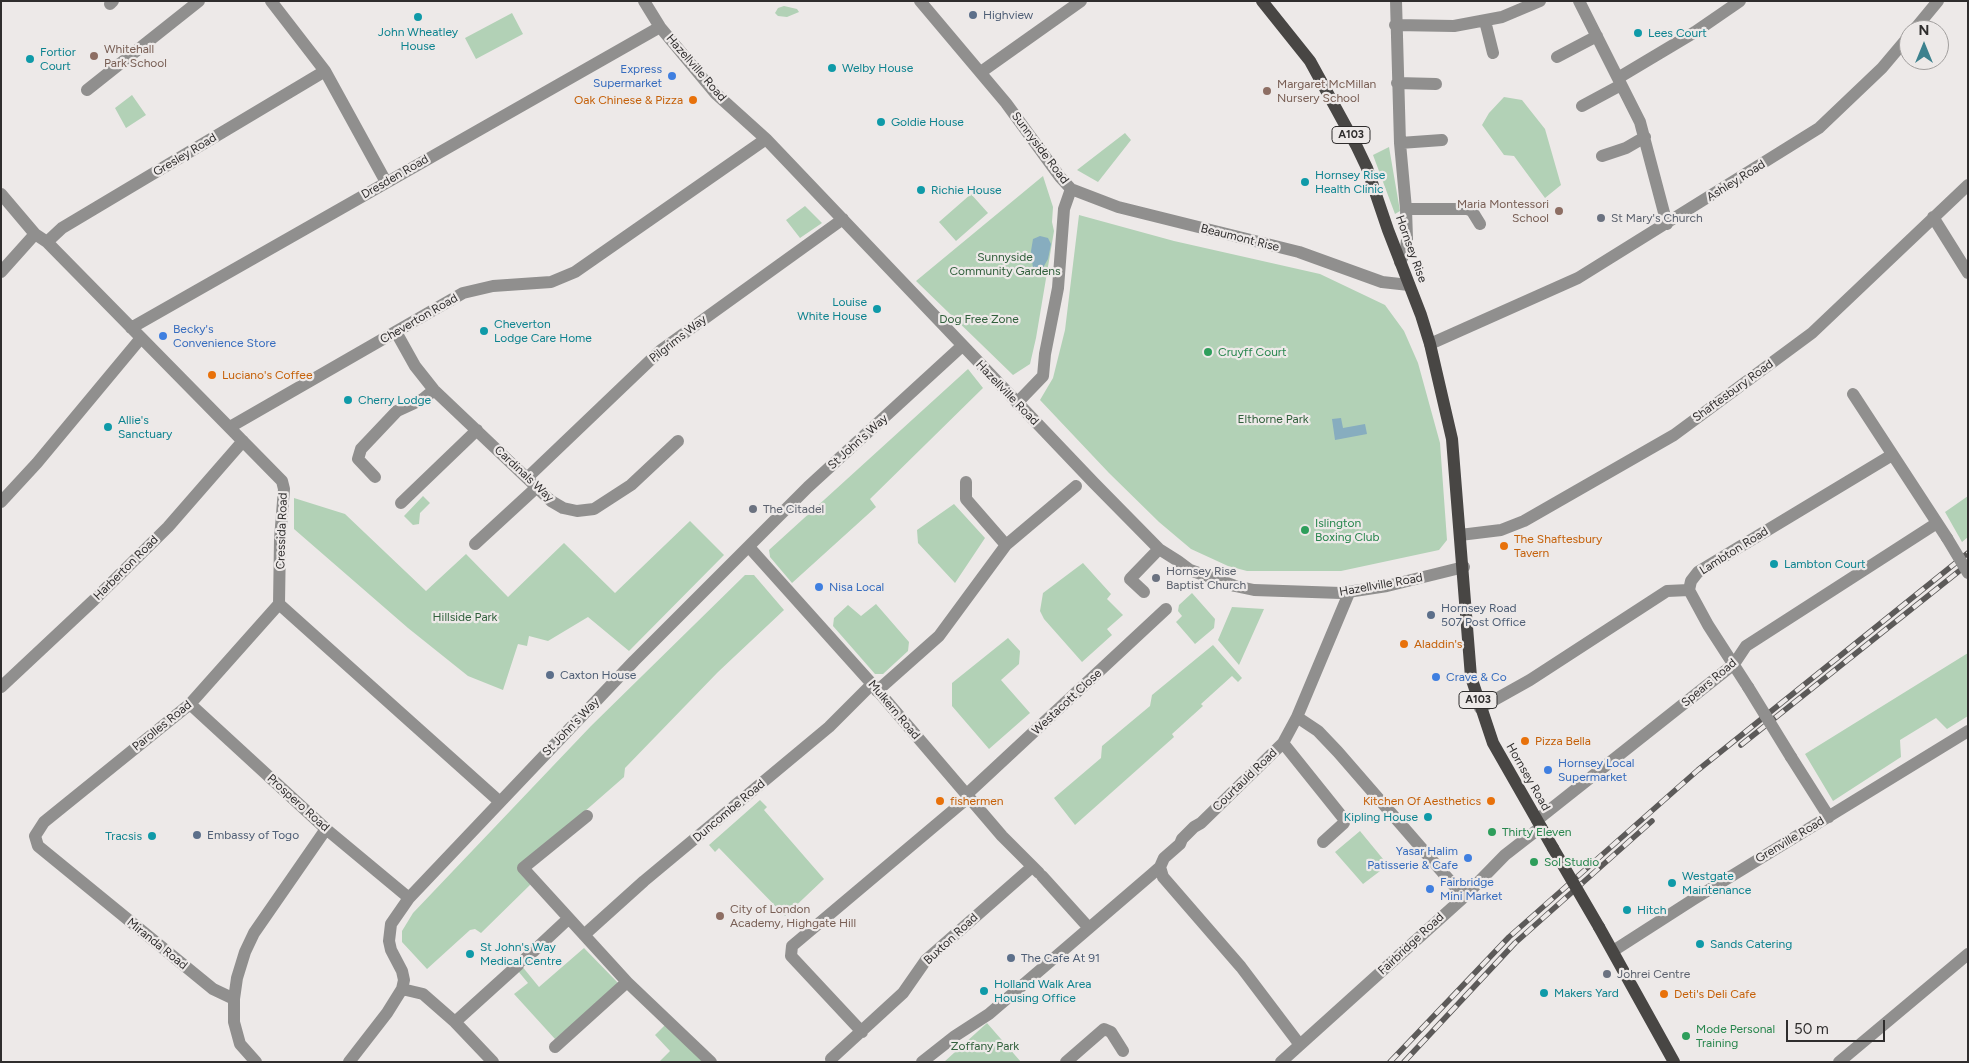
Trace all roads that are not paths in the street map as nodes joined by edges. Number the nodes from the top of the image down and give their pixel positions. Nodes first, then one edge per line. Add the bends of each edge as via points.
1 (199, 1) edge
2 (271, 1) edge
3 (644, 1) edge
4 (920, 1) edge
5 (1082, 1) edge
6 (1262, 1) edge
7 (1396, 1) edge
8 (1540, 1) edge
9 (1579, 1) edge
10 (1740, 1) edge
11 (1938, 1) edge
12 (1922, 20) edge
13 (1484, 21) junction
14 (1395, 25) junction
15 (660, 27) junction
16 (1598, 36) junction
17 (1899, 48) edge
18 (1493, 53) dead end
19 (1557, 57) dead end
20 (325, 71) junction
21 (981, 72) junction
22 (1620, 81) junction
23 (1397, 83) junction
24 (1436, 84) dead end
25 (87, 90) dead end
26 (1582, 106) dead end
27 (1645, 137) junction
28 (766, 140) junction
29 (1442, 140) dead end
30 (1400, 143) junction
31 (1602, 156) dead end
32 (386, 182) junction
33 (1968, 185) edge
34 (1071, 189) junction
35 (1, 194) edge
36 (1406, 209) junction
37 (1933, 217) junction
38 (843, 219) junction
39 (1480, 224) dead end
40 (1667, 224) junction
41 (36, 234) junction
42 (47, 242) junction
43 (1400, 262) junction
44 (1, 272) edge
45 (1968, 273) edge
46 (1409, 285) junction
47 (131, 328) junction
48 (396, 332) junction
49 (141, 338) junction
50 (1430, 344) junction
51 (962, 346) junction
52 (434, 390) junction
53 (1853, 394) dead end
54 (1016, 403) junction
55 (230, 427) junction
56 (477, 430) junction
57 (243, 441) junction
58 (678, 441) dead end
59 (1892, 454) junction
60 (375, 477) dead end
61 (528, 477) junction
62 (966, 482) dead end
63 (537, 486) junction
64 (1076, 486) dead end
65 (1, 502) edge
66 (401, 503) dead end
67 (1936, 522) junction
68 (1460, 535) junction
69 (475, 544) dead end
70 (1006, 545) junction
71 (749, 547) junction
72 (1159, 549) junction
73 (1464, 567) junction
74 (1968, 573) edge
75 (1689, 590) junction
76 (1144, 592) dead end
77 (1349, 593) junction
78 (279, 604) junction
79 (1166, 609) dead end
80 (1734, 664) junction
81 (1, 687) edge
82 (874, 687) junction
83 (190, 704) junction
84 (1480, 708) junction
85 (1297, 717) junction
86 (1968, 731) edge
87 (1283, 743) junction
88 (968, 795) junction
89 (500, 802) junction
90 (587, 816) dead end
91 (1829, 817) junction
92 (1539, 823) junction
93 (326, 829) junction
94 (36, 836) joint
95 (1323, 842) dead end
96 (1160, 866) junction
97 (1038, 872) junction
98 (1464, 897) junction
99 (410, 898) junction
100 (568, 919) junction
101 (1089, 928) junction
102 (584, 935) junction
103 (1613, 951) junction
104 (1968, 954) edge
105 (627, 982) junction
106 (402, 989) junction
107 (234, 999) junction
108 (455, 1022) junction
109 (862, 1032) junction
110 (1300, 1044) junction
111 (556, 1047) dead end
112 (1123, 1051) dead end
113 (832, 1059) dead end
114 (256, 1062) edge
115 (349, 1062) edge
116 (493, 1062) edge
117 (711, 1062) edge
118 (922, 1062) edge
119 (1066, 1062) edge
120 (1281, 1062) edge
121 (1674, 1062) edge
122 (1839, 1062) edge

1 - 25 street
2 - 20 street
3 - 15 street, Hazellville Road
4 - 21 street, Sunnyside Road
5 - 21 street
6 - 43 main road, Hornsey Rise / A103 via 1310,61 1344,121 1367,168
7 - 14 street
8 - 13 street
9 - 16 street
10 - 22 street
11 - 12 street
13 - 14 street via 1454,26
13 - 18 street
14 - 23 street
15 - 28 street, Hazellville Road via 715,93
15 - 32 street, Dresden Road
16 - 19 street
16 - 22 street
17 - 40 street, Ashley Road via 1819,128
20 - 32 street
20 - 42 street, Gresley Road via 62,228
21 - 34 street, Sunnyside Road
22 - 26 street
22 - 27 street
23 - 24 street
23 - 30 street
27 - 31 street
27 - 40 street
28 - 38 street, Hazellville Road
28 - 48 street, Cheverton Road via 575,272 552,282 492,286 463,293
29 - 30 street
30 - 36 street
32 - 47 street, Dresden Road
33 - 37 street, Shaftesbury Road
34 - 46 street, Beaumont Rise via 1118,207 1299,252 1382,282
34 - 54 street, Sunnyside Road via 1064,209 1058,288 1043,376
35 - 41 street, Cressida Road
36 - 39 street via 1467,208
36 - 43 street via 1406,250
37 - 45 street
37 - 68 street, Shaftesbury Road via 1812,333 1674,435 1524,521 1502,530
38 - 51 street, Hazellville Road
38 - 61 street, Pilgrims Way via 661,350
40 - 50 street, Ashley Road via 1578,278
41 - 42 street, Cressida Road
41 - 44 street
42 - 47 street, Cressida Road
43 - 46 main road, Hornsey Rise / A103
46 - 50 main road, Hornsey Rise / A103
47 - 49 street, Cressida Road
48 - 52 street, Cardinals Way via 415,366
48 - 55 street, Cheverton Road
49 - 55 street, Cressida Road
49 - 65 street
50 - 68 main road, Hornsey Rise / A103 via 1452,439
51 - 54 street, Hazellville Road
51 - 71 street, St John's Way via 808,487
52 - 56 street, Cardinals Way
52 - 60 street via 397,412 361,449 358,458
53 - 59 street
54 - 72 street, Hazellville Road
55 - 57 street, Cressida Road
56 - 61 street, Cardinals Way
56 - 66 street
57 - 78 street, Cressida Road via 282,482 284,489
57 - 81 street, Harberton Road via 168,527
58 - 63 street, Cardinals Way via 631,485 594,509 577,511 563,508
59 - 67 street
59 - 75 street, Lambton Road via 1698,572
61 - 63 street, Cardinals Way
62 - 70 street via 966,499
63 - 69 street
64 - 70 street, Duncombe Road
67 - 74 street, bridge
67 - 80 street, Spears Road via 1746,646
68 - 73 main road, Hornsey Road / A103
70 - 82 street, Duncombe Road via 940,636
71 - 82 street, Mulkern Road
71 - 89 street, St John's Way via 634,661
72 - 76 street via 1130,579
72 - 77 street, Hazellville Road via 1190,570 1235,586 1254,590
73 - 77 street, Hazellville Road
73 - 84 main road, Hornsey Road / A103 via 1468,650
75 - 80 street
75 - 84 street via 1667,591 1530,680
77 - 85 street, Courtauld Road
78 - 83 street, Parolles Road
78 - 89 street
79 - 88 street, Westacott Close
80 - 91 street, bridge
80 - 92 street, Spears Road
82 - 88 street, Mulkern Road
82 - 102 street, Duncombe Road
83 - 93 street, Prospero Road
83 - 94 street, Parolles Road via 44,822
84 - 92 main road, Hornsey Road / A103 via 1493,743
85 - 87 street, Courtauld Road
85 - 98 street via 1318,731 1338,752
86 - 91 street, Grenville Road
87 - 95 street via 1344,819 1344,824
87 - 96 street, Courtauld Road via 1182,838
88 - 97 street, Mulkern Road
88 - 109 street, Westacott Close via 792,946 791,956
89 - 99 street, St John's Way
90 - 100 street via 523,868
91 - 103 street, Grenville Road
92 - 98 street, Fairbridge Road
92 - 103 main road, Hornsey Road / A103, bridge
93 - 99 street, Prospero Road
93 - 107 street via 254,933 237,978
94 - 107 street, Miranda Road via 38,846 52,858 213,989
96 - 101 street, Courtauld Road
96 - 110 street via 1163,877 1241,967
97 - 101 street, Mulkern Road
97 - 109 street, Buxton Road via 926,960 903,993
98 - 110 street, Fairbridge Road
99 - 106 street, St John's Way via 391,924 388,941 402,971
100 - 102 street
100 - 108 street
101 - 118 street, Courtauld Road via 989,1014
102 - 105 street
103 - 121 main road, Hornsey Road / A103
104 - 122 street
105 - 111 street
105 - 117 street
106 - 108 street via 423,994
106 - 115 street
107 - 114 street via 234,1022 240,1044
108 - 116 street
109 - 113 street, Buxton Road
110 - 120 street, Fairbridge Road
112 - 119 street via 1111,1032 1104,1029

